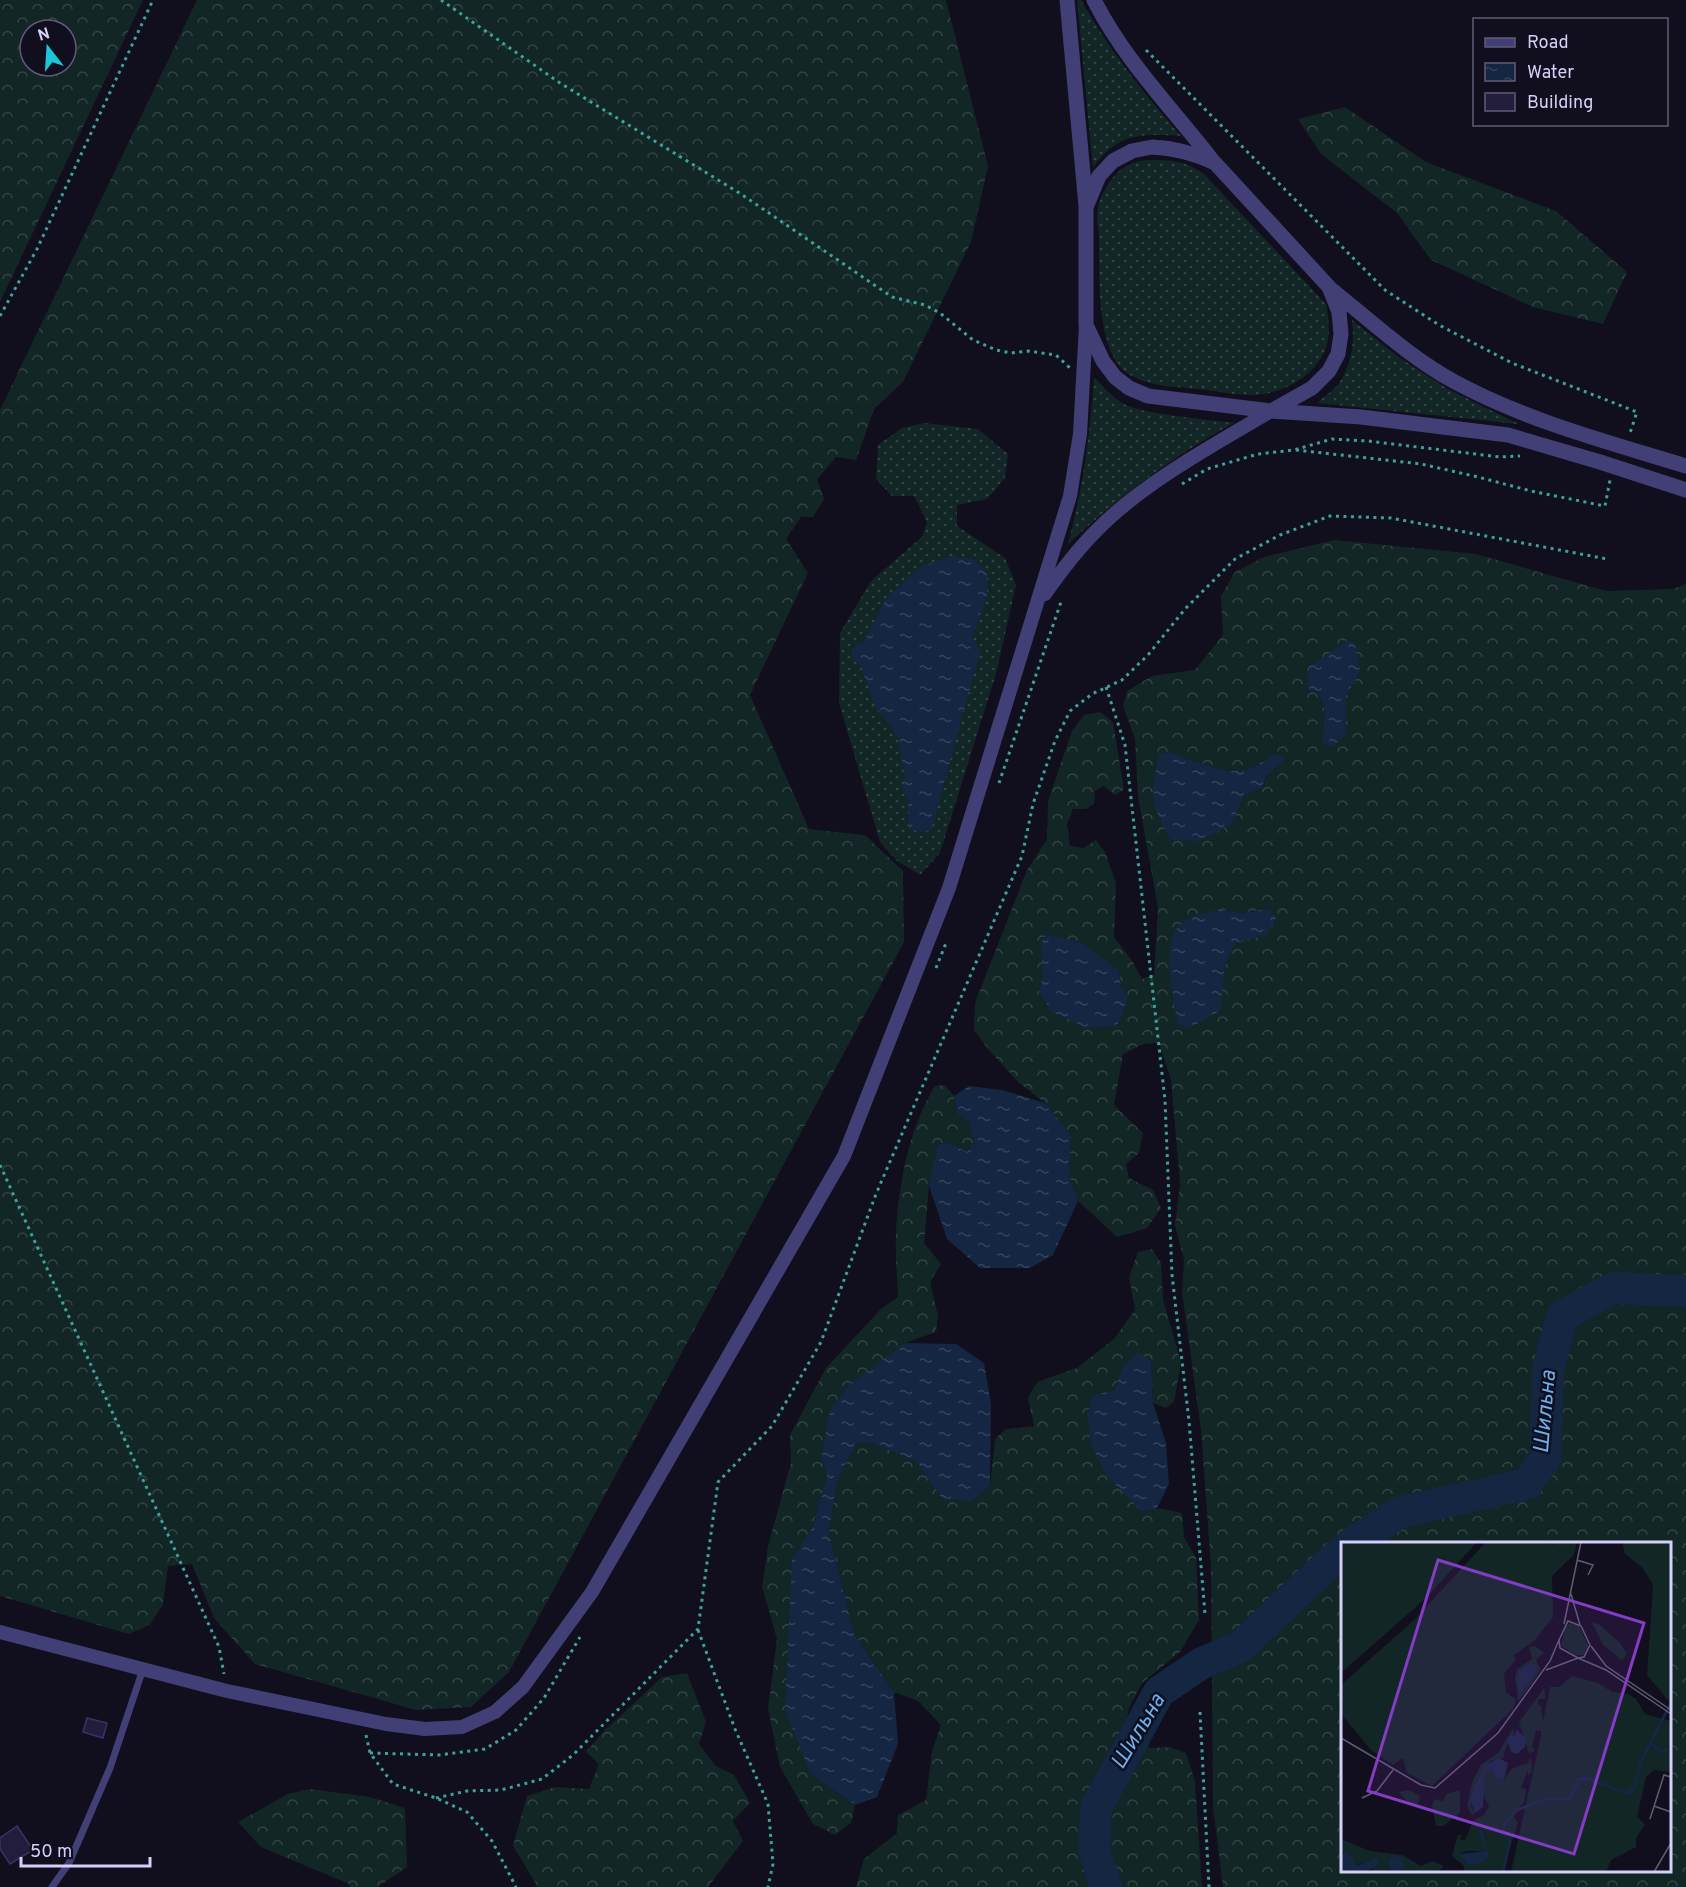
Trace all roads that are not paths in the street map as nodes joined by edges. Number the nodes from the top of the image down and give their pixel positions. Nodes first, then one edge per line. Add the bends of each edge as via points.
1 (1067, 0) edge
2 (1094, 0) edge
3 (1215, 163) junction
4 (1086, 207) junction
5 (1329, 287) junction
6 (1086, 325) junction
7 (1271, 411) junction
8 (1681, 464) edge
9 (1686, 490) edge
10 (1037, 606) junction
11 (0, 1632) edge
12 (143, 1669) junction
13 (52, 1887) edge

1 - 4 street
2 - 3 street via 1143,77
3 - 4 street via 1173,148 1132,151 1113,161 1100,176
3 - 5 street
4 - 6 street
5 - 7 street via 1339,312 1338,354 1329,371 1312,388
5 - 8 street via 1406,350 1472,391 1500,405
6 - 7 street via 1102,361 1129,388 1148,396
6 - 10 street via 1080,434 1070,496
7 - 9 street via 1361,417 1508,435
7 - 10 street via 1197,455 1124,506 1065,565
10 - 12 street via 949,888 844,1156 592,1592 523,1687 495,1712 462,1727 425,1729 227,1691
11 - 12 street
12 - 13 lane via 110,1768 69,1863

